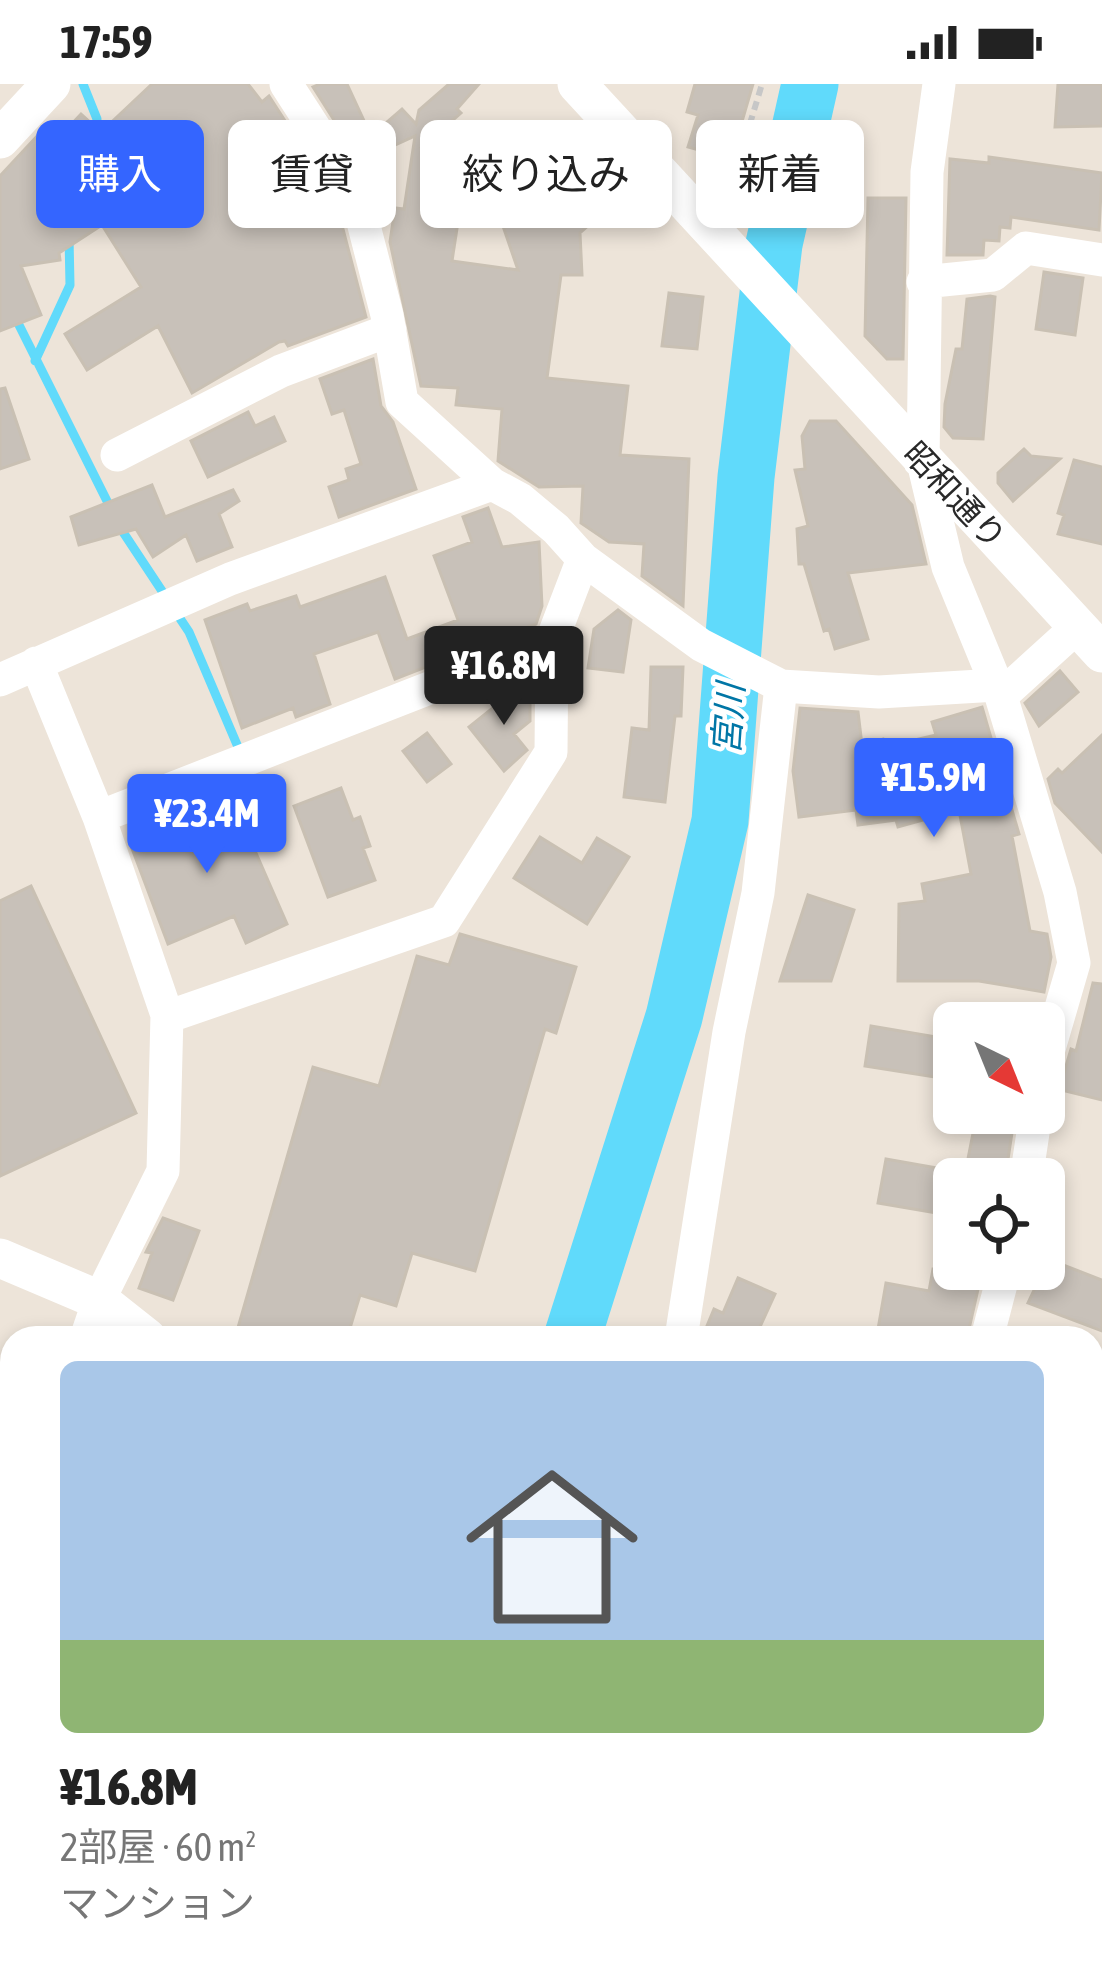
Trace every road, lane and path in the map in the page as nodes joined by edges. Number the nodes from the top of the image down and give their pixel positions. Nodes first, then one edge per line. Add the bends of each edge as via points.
1 (51, 84) edge
2 (286, 84) edge
3 (577, 84) edge
4 (762, 84) edge
5 (939, 84) edge
6 (0, 139) edge
7 (719, 240) junction
8 (1102, 260) edge
9 (923, 282) junction
10 (390, 330) junction
11 (117, 455) dead end
12 (923, 461) junction
13 (493, 484) junction
14 (583, 559) junction
15 (552, 640) junction
16 (1090, 640) edge
17 (36, 663) junction
18 (0, 680) edge
19 (776, 684) junction
20 (999, 690) junction
21 (100, 817) junction
22 (1086, 981) edge
23 (167, 1017) junction
24 (1065, 1024) edge
25 (0, 1258) edge
26 (1000, 1290) edge
27 (99, 1300) junction
28 (90, 1326) edge
29 (131, 1326) edge
30 (682, 1326) edge
31 (990, 1326) edge

1 - 6 street
2 - 10 street via 355,191
3 - 7 street
4 - 7 path
5 - 9 street
7 - 12 street, 昭和通り
8 - 9 street via 1027,248 993,275
9 - 12 street
10 - 11 street via 281,371
10 - 13 street via 403,402
12 - 16 street, 昭和通り
12 - 20 street via 948,567
13 - 14 street
13 - 17 street
14 - 15 street
14 - 19 street via 701,645
15 - 21 street
15 - 23 street via 551,752 444,921
16 - 20 street
17 - 18 street
17 - 21 street
19 - 20 street
19 - 30 street via 758,893
20 - 22 street via 1074,963
21 - 23 street
22 - 24 street
23 - 27 street via 163,1171
25 - 27 street
26 - 31 street
27 - 28 street
27 - 29 street

